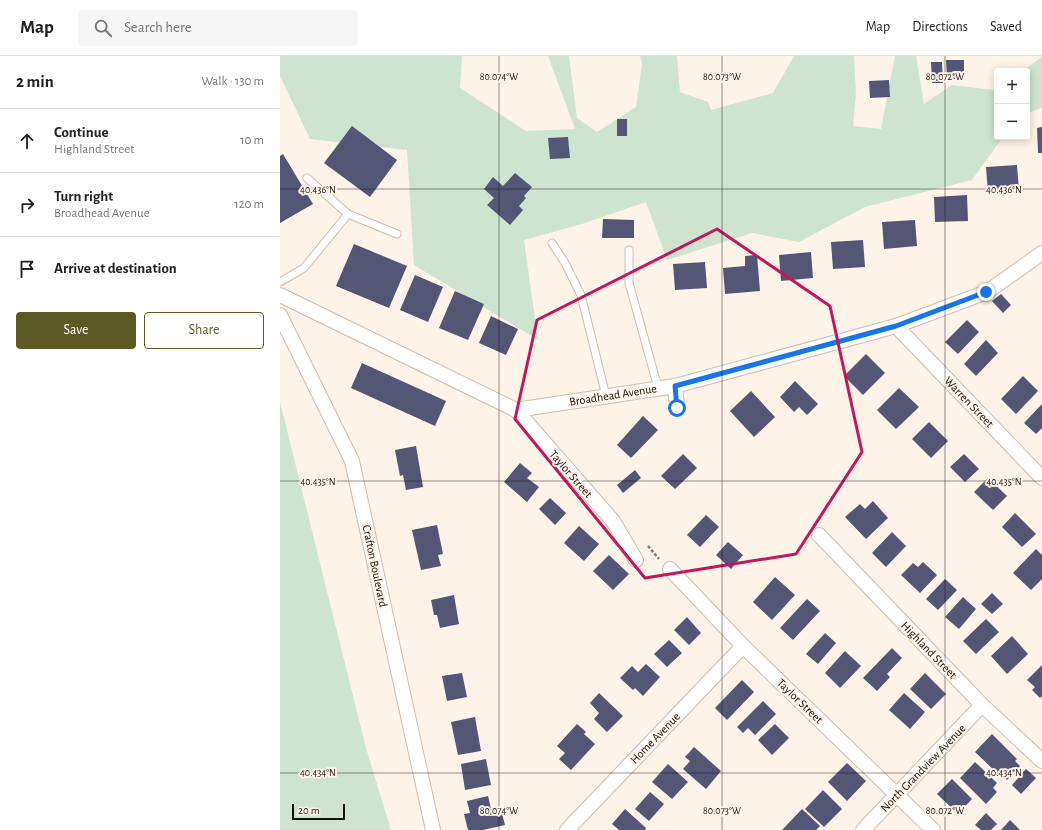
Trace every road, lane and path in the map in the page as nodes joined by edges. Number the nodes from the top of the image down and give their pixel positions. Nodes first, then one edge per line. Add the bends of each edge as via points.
1 (307, 178) dead end
2 (348, 214) junction
3 (398, 234) dead end
4 (552, 243) dead end
5 (629, 250) dead end
6 (1042, 253) edge
7 (280, 282) edge
8 (280, 295) edge
9 (280, 315) edge
10 (896, 326) junction
11 (675, 386) junction
12 (659, 388) junction
13 (606, 396) junction
14 (677, 408) dead end
15 (516, 410) junction
16 (1042, 478) edge
17 (819, 535) dead end
18 (636, 560) dead end
19 (670, 570) dead end
20 (743, 646) junction
21 (982, 705) junction
22 (1042, 761) edge
23 (897, 795) junction
24 (432, 830) edge
25 (567, 830) edge
26 (863, 830) edge
27 (932, 830) edge

1 - 2 lane
2 - 3 lane
2 - 7 lane via 304,268
4 - 13 lane via 581,295
5 - 12 lane via 629,283
6 - 10 street, Broadhead Avenue via 986,292
8 - 15 street
9 - 24 street, Crafton Boulevard via 352,461
10 - 11 street, Broadhead Avenue
10 - 16 street, Warren Street
11 - 12 street, Broadhead Avenue
11 - 14 street
12 - 13 street, Broadhead Avenue
13 - 15 street, Broadhead Avenue
15 - 18 street, Taylor Street via 613,521
17 - 21 street, Highland Street
19 - 20 street, Taylor Street
20 - 23 street, Taylor Street
20 - 25 street, Home Avenue
21 - 22 street, Highland Street
21 - 23 street, North Grandview Avenue
23 - 26 street, North Grandview Avenue
23 - 27 street, Taylor Street

